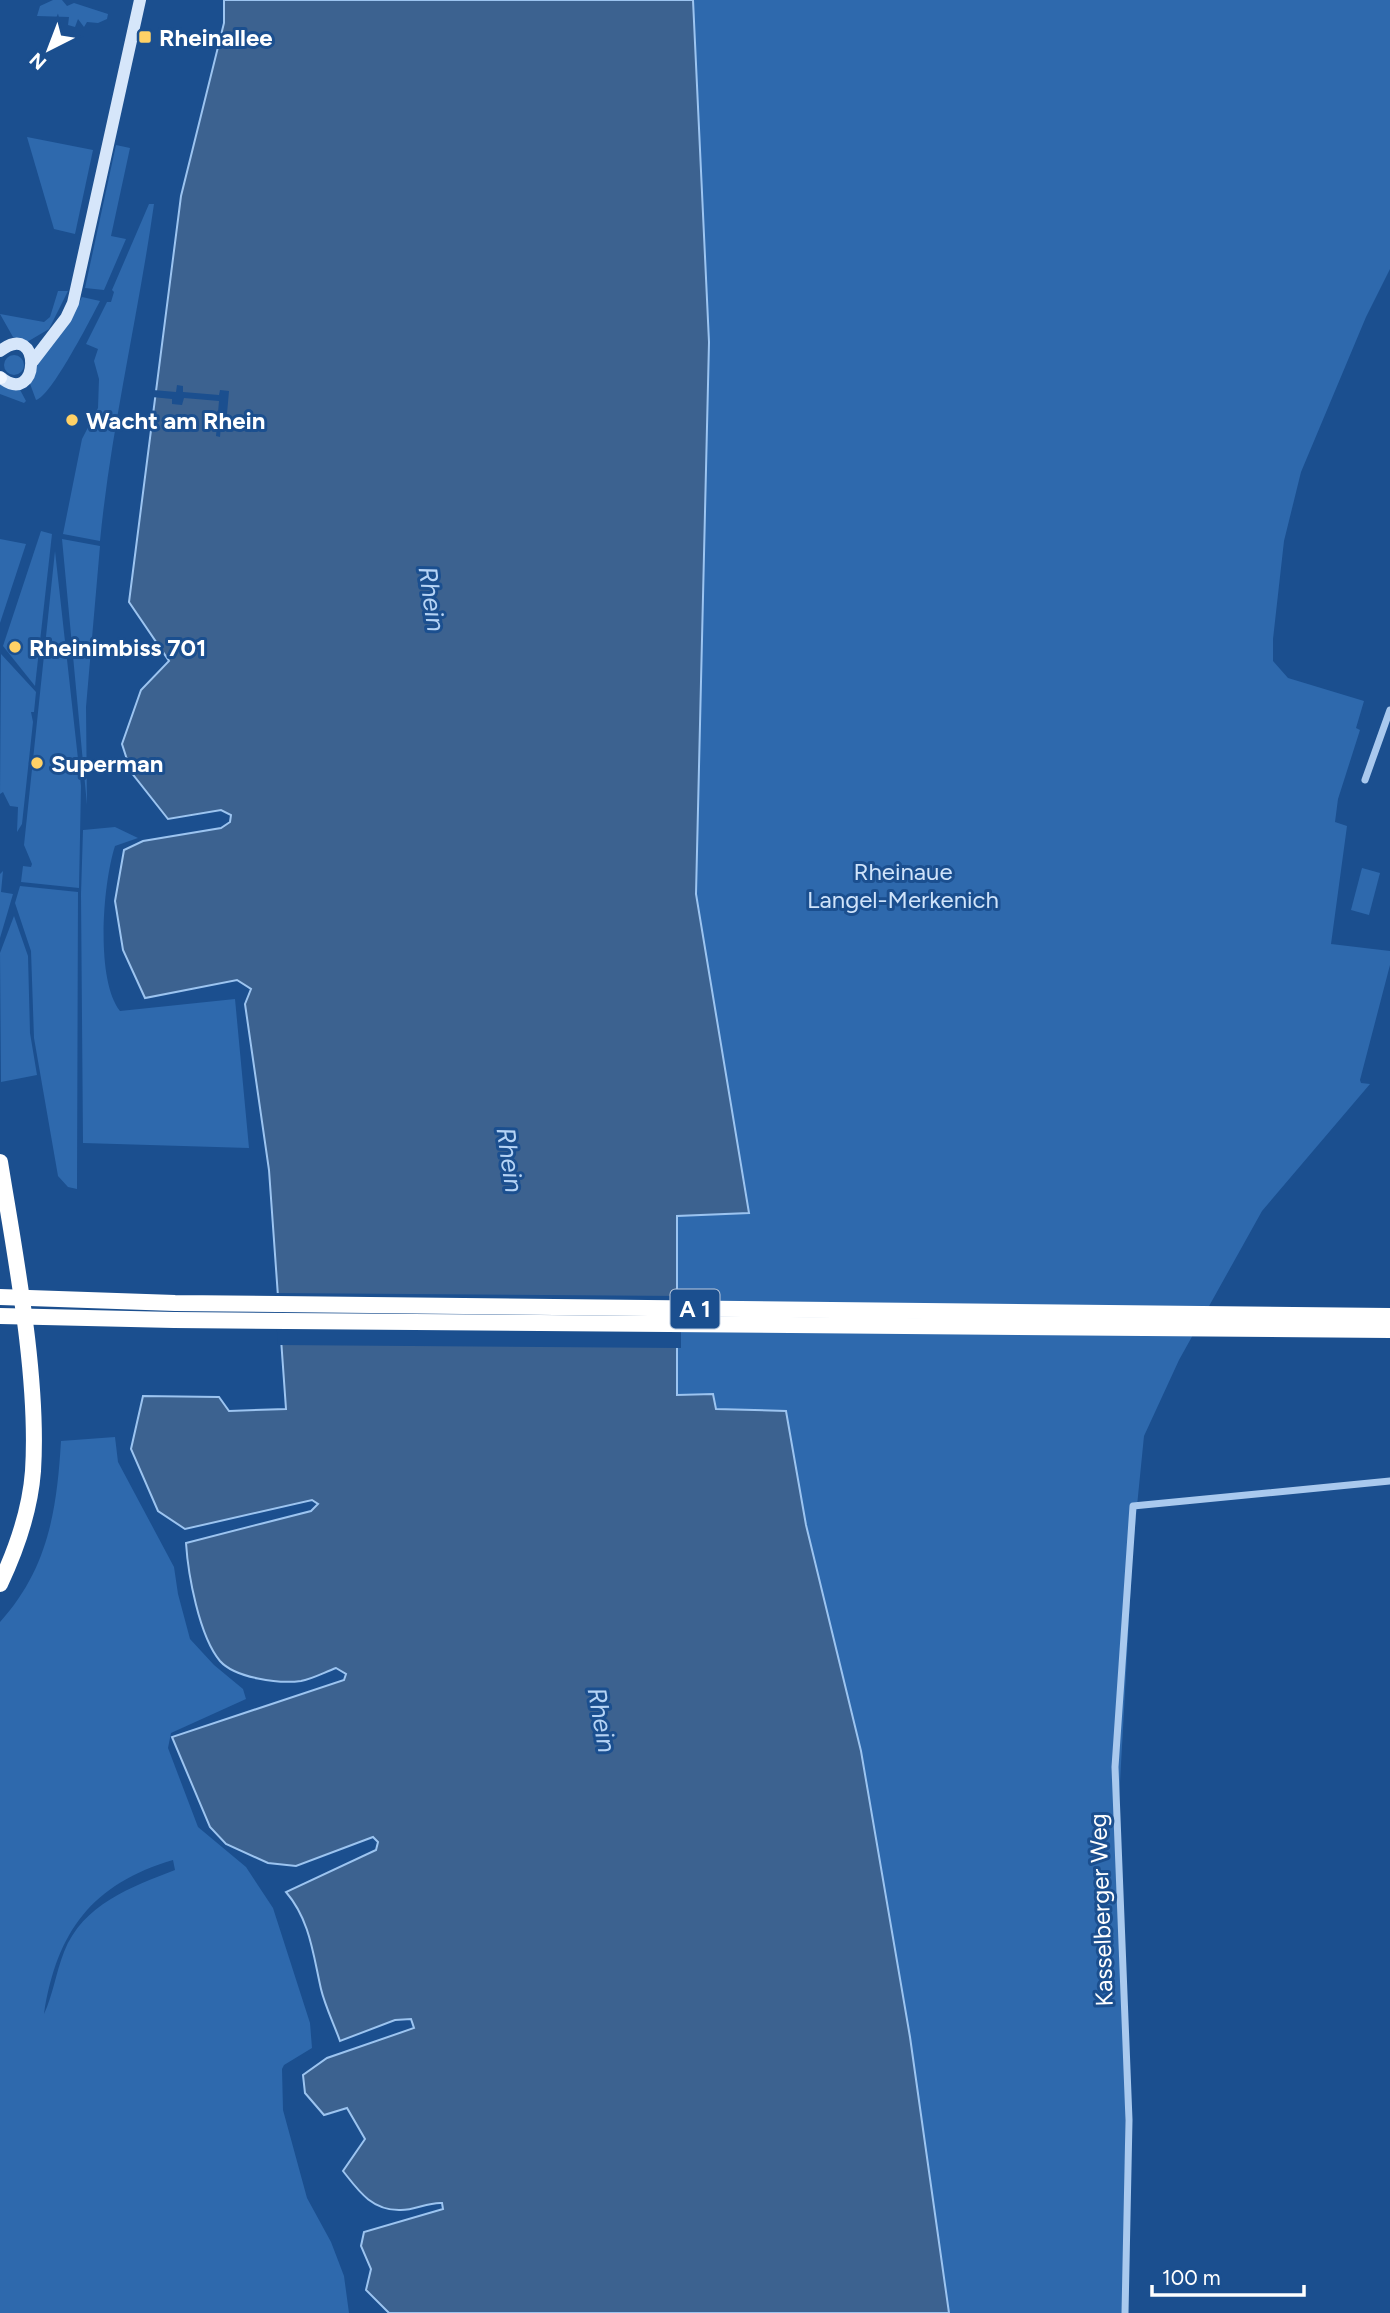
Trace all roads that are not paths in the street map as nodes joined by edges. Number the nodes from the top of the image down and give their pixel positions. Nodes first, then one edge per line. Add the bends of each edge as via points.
1 (141, 0) edge
2 (0, 334) edge
3 (3, 349) edge
4 (30, 355) junction
5 (0, 377) edge
6 (1390, 710) edge
7 (1365, 780) dead end
8 (0, 1162) edge
9 (0, 1297) edge
10 (0, 1315) edge
11 (1390, 1316) edge
12 (1390, 1330) edge
13 (1390, 1481) edge
14 (0, 1584) edge
15 (1125, 2313) edge

1 - 4 main road via 76,292 66,318
2 - 3 main road
3 - 4 main road via 17,345
4 - 5 main road via 31,372 23,381 14,383
6 - 7 street
8 - 14 highway via 27,1354 33,1471 24,1523
9 - 11 highway, A 1, bridge via 175,1303
10 - 12 highway, A 1, bridge
13 - 15 street, Kasselberger Weg via 1133,1506 1115,1767 1129,2120

